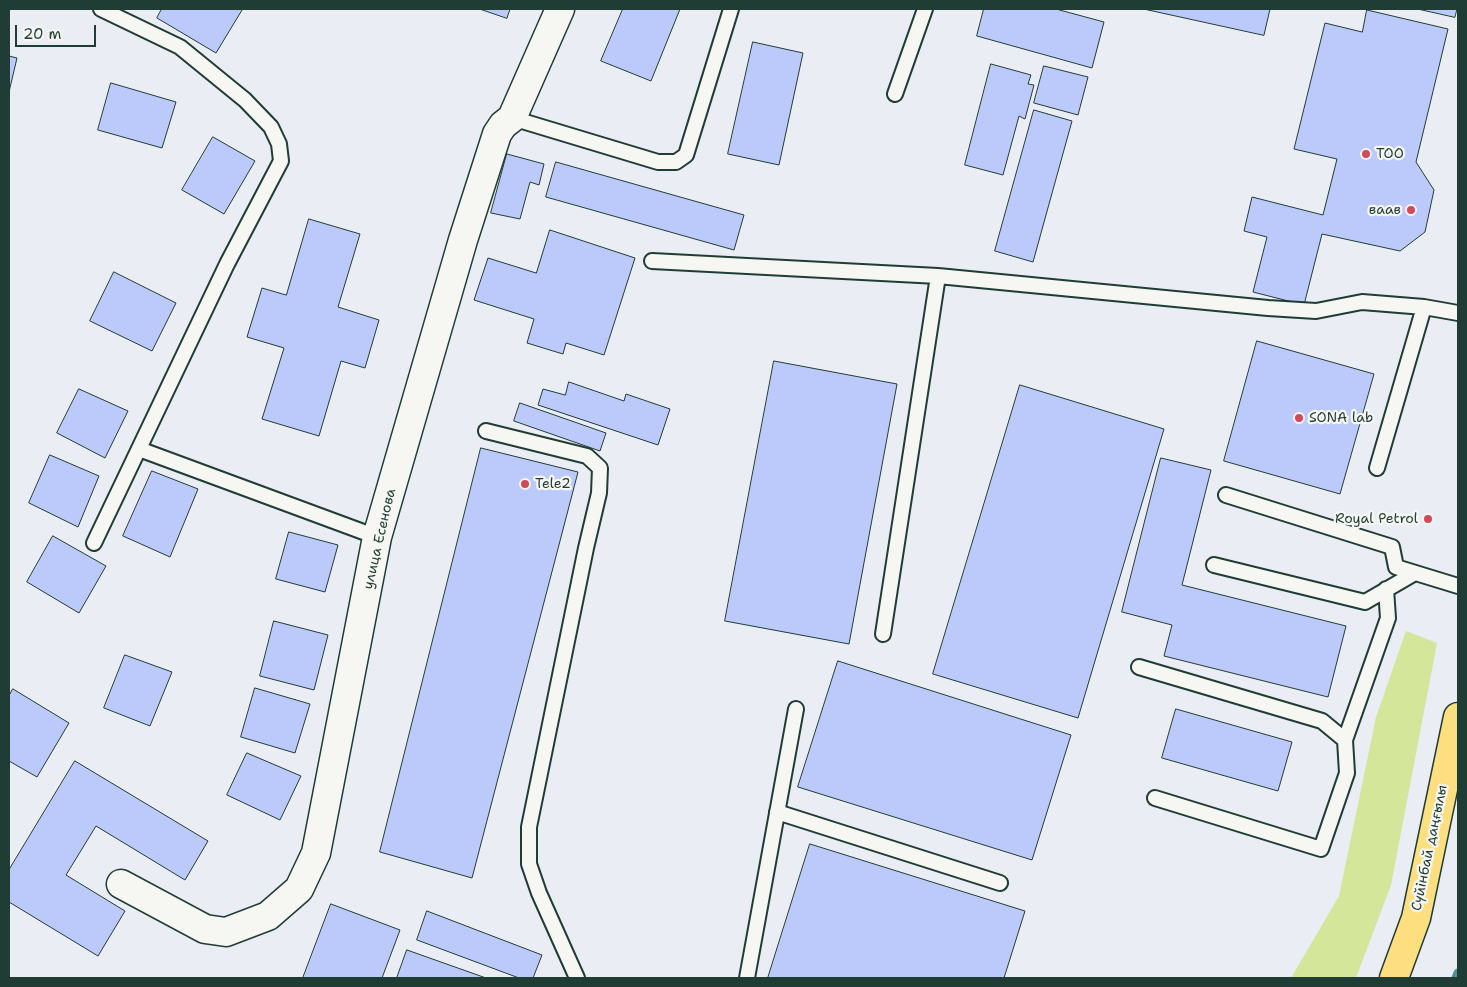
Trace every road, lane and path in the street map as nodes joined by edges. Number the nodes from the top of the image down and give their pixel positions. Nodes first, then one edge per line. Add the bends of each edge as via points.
1 (101, 9) edge
2 (560, 9) edge
3 (731, 9) edge
4 (925, 9) edge
5 (895, 94) dead end
6 (512, 118) junction
7 (652, 261) dead end
8 (938, 276) junction
9 (1424, 307) junction
10 (1458, 313) edge
11 (486, 432) dead end
12 (139, 449) junction
13 (1377, 468) dead end
14 (1226, 495) dead end
15 (377, 537) junction
16 (94, 543) dead end
17 (1214, 564) dead end
18 (1415, 573) junction
19 (1458, 586) edge
20 (1386, 589) junction
21 (883, 634) dead end
22 (1139, 668) dead end
23 (796, 709) dead end
24 (1458, 716) edge
25 (1345, 740) junction
26 (1155, 798) dead end
27 (777, 812) junction
28 (1000, 883) dead end
29 (121, 884) dead end
30 (577, 978) edge
31 (747, 978) edge
32 (1394, 978) edge

1 - 12 lane via 180,47 245,100 271,127 279,144 280,161 226,264
2 - 6 street, улица Есенова
3 - 6 lane via 686,155 676,162 658,162
4 - 5 lane
6 - 15 street, улица Есенова via 503,125 494,143
7 - 8 lane
8 - 9 lane via 1277,309 1316,311 1362,302
8 - 21 lane
9 - 10 lane
9 - 13 lane
11 - 30 lane via 587,456 600,468 599,493 528,827 529,864
12 - 15 lane
12 - 16 lane
14 - 18 lane via 1392,547 1396,567
15 - 29 street, улица Есенова via 316,853 299,889 268,916 226,932 205,929
17 - 20 lane via 1365,602
18 - 19 lane
18 - 20 lane
20 - 25 lane via 1388,618
22 - 25 lane via 1322,720
23 - 27 lane
24 - 32 main road, Сүйінбай даңғылы via 1416,918
25 - 26 lane via 1347,773 1321,849
27 - 28 lane
27 - 31 lane

